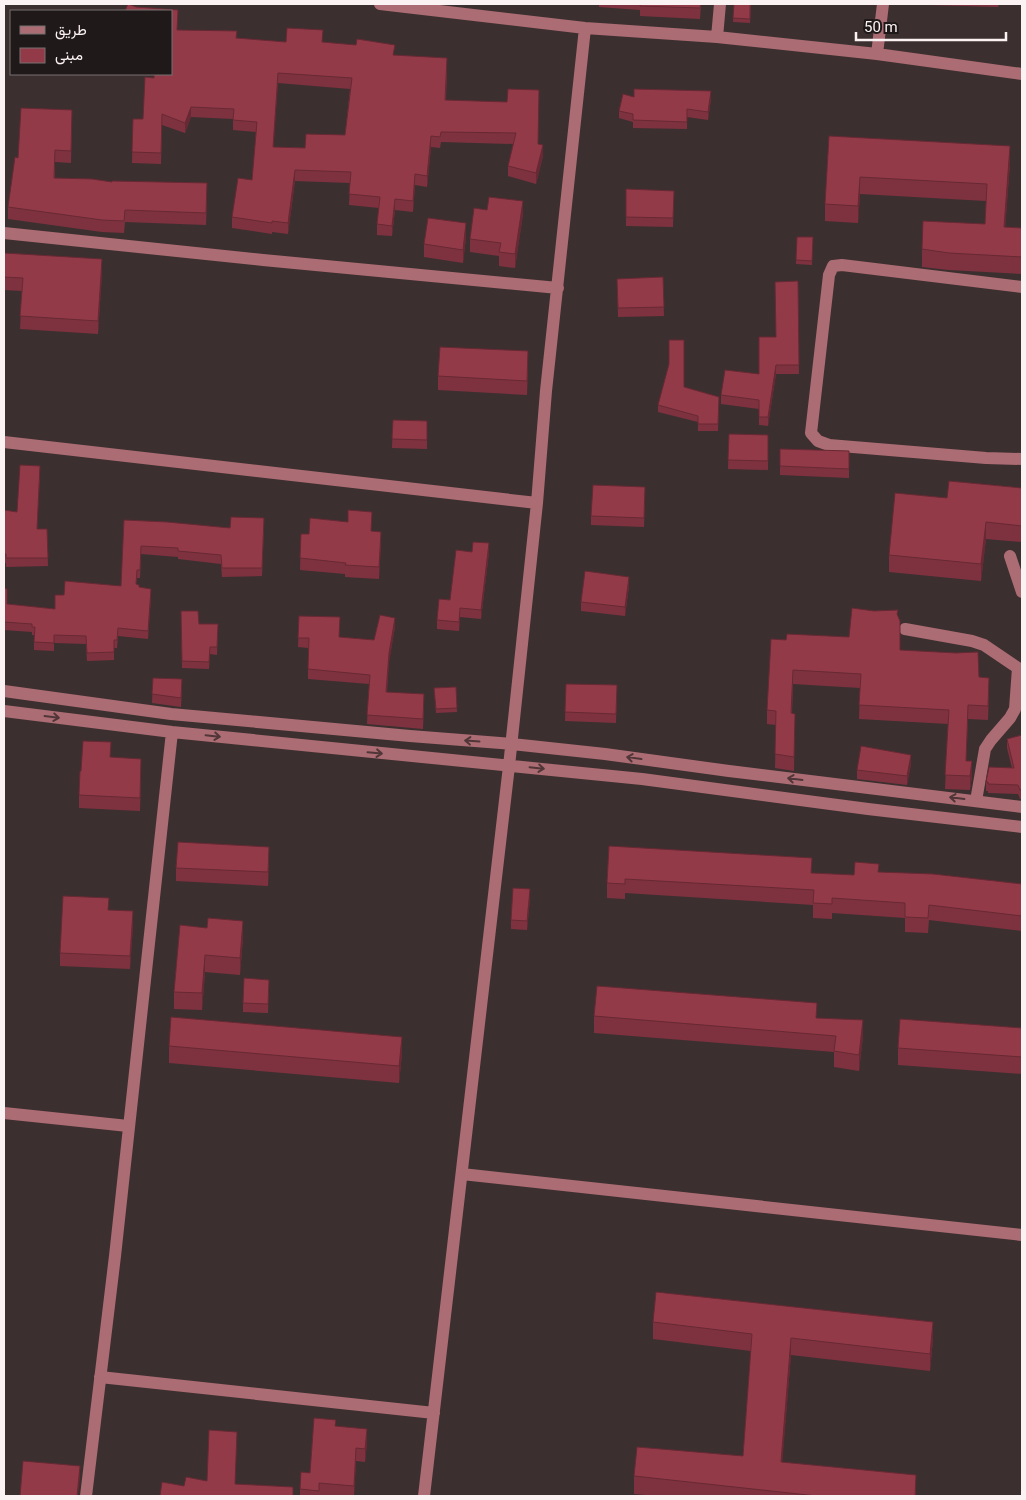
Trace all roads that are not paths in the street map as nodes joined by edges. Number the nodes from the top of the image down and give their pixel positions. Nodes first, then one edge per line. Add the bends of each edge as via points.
1 (380, 4) edge
2 (720, 4) edge
3 (883, 4) edge
4 (442, 7) edge
5 (585, 28) junction
6 (717, 37) junction
7 (877, 54) junction
8 (1022, 74) edge
9 (4, 233) edge
10 (1022, 287) edge
11 (558, 288) junction
12 (4, 442) edge
13 (1022, 459) edge
14 (537, 503) junction
15 (1010, 556) dead end
16 (1022, 592) edge
17 (905, 629) dead end
18 (1020, 670) edge
19 (4, 691) edge
20 (4, 711) edge
21 (172, 732) junction
22 (512, 744) junction
23 (510, 766) junction
24 (976, 801) junction
25 (1022, 807) edge
26 (1022, 827) edge
27 (4, 1113) edge
28 (128, 1126) junction
29 (462, 1174) junction
30 (1022, 1235) edge
31 (100, 1377) junction
32 (434, 1413) junction
33 (86, 1496) edge
34 (424, 1496) edge

1 - 4 street
2 - 6 street
3 - 7 street
4 - 5 street
5 - 6 street
5 - 11 street
6 - 7 street
7 - 8 street
9 - 11 street
10 - 13 street via 833,266 829,275 812,433 818,441 829,445
11 - 14 street
12 - 14 street
14 - 22 street
15 - 16 street
17 - 18 street via 984,645
18 - 24 street via 1015,708 985,749
22 -> 19 street via 172,714
20 -> 21 street
21 -> 23 street
21 - 28 street
22 - 23 street
24 -> 22 street
23 -> 26 street via 642,779
23 - 29 street
24 - 25 street
27 - 28 street
28 - 31 street
29 - 30 street
29 - 32 street
31 - 32 street
31 - 33 street
32 - 34 street

